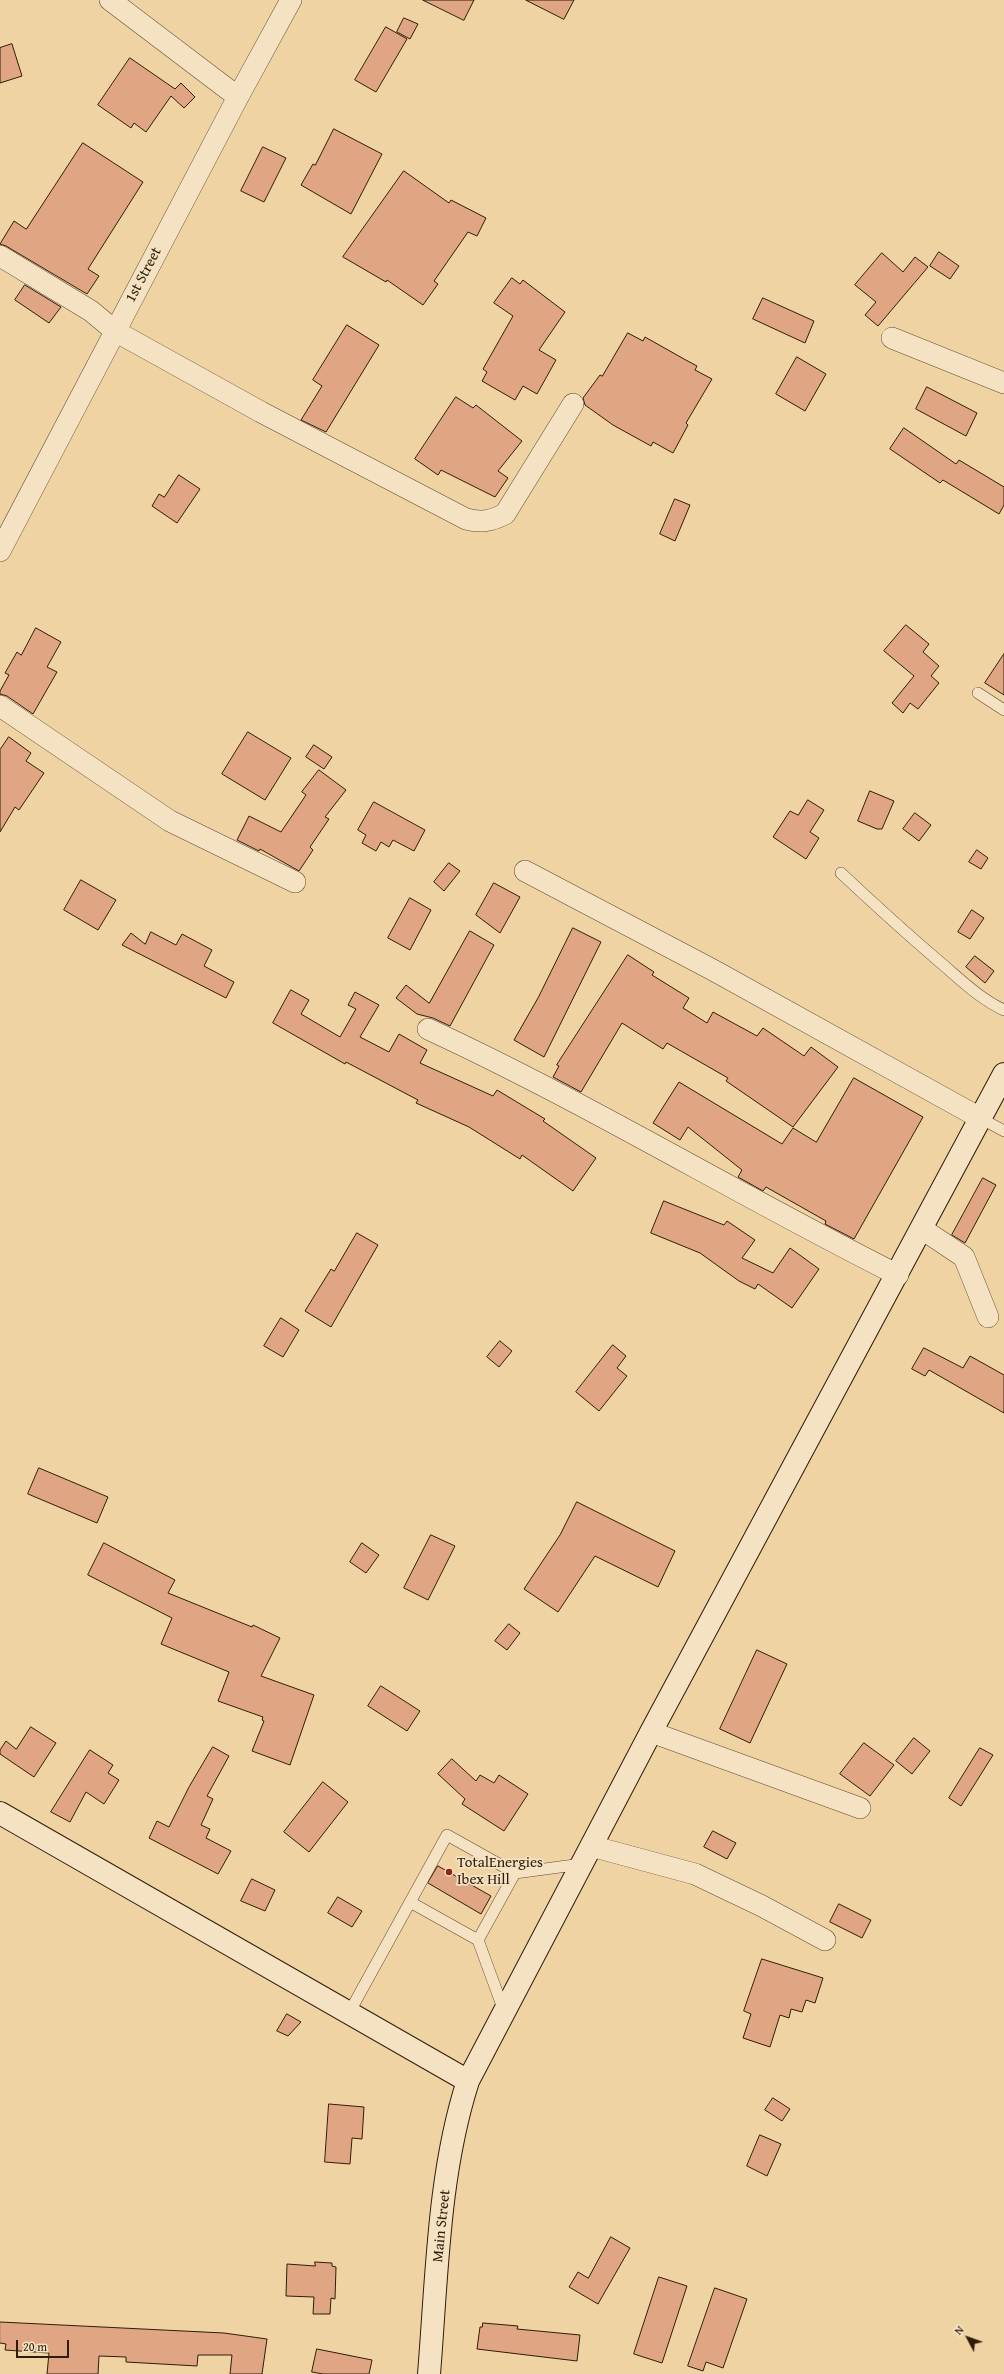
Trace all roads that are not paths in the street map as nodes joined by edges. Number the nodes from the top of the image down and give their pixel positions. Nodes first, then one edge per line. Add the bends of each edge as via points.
1 (110, 0) edge
2 (291, 0) edge
3 (238, 97) junction
4 (0, 256) edge
5 (115, 331) junction
6 (892, 338) dead end
7 (1004, 383) edge
8 (573, 404) dead end
9 (0, 551) edge
10 (978, 693) dead end
11 (0, 706) edge
12 (1004, 710) edge
13 (525, 871) dead end
14 (841, 874) dead end
15 (295, 882) dead end
16 (1004, 1010) edge
17 (428, 1029) dead end
18 (1004, 1074) edge
19 (980, 1118) junction
20 (1004, 1131) edge
21 (922, 1229) junction
22 (898, 1275) junction
23 (988, 1317) dead end
24 (651, 1732) junction
25 (860, 1808) dead end
26 (0, 1813) edge
27 (587, 1855) junction
28 (515, 1873) junction
29 (410, 1902) junction
30 (478, 1940) junction
31 (825, 1940) dead end
32 (504, 2011) junction
33 (349, 2013) junction
34 (468, 2081) junction
35 (429, 2374) edge

1 - 3 street
2 - 3 street, 1st Street
3 - 5 street, 1st Street
4 - 5 street via 91,311
5 - 8 street via 261,412 466,519 478,522 493,520 505,514
5 - 9 street, 1st Street
6 - 7 street
10 - 12 lane
11 - 15 street via 170,821
13 - 19 street via 713,970
14 - 16 lane via 990,1004
17 - 22 street via 525,1076 824,1238
18 - 19 main road, Main Street
19 - 20 lane
19 - 21 main road, Main Street
21 - 22 main road, Main Street
21 - 23 street via 964,1257
22 - 24 main road, Main Street
24 - 25 street
24 - 27 main road, Main Street
26 - 33 main road
27 - 28 lane
27 - 31 street via 695,1874
27 - 32 main road, Main Street
28 - 29 lane via 446,1834
28 - 30 lane
29 - 30 lane
29 - 33 lane
30 - 32 lane
32 - 34 main road, Main Street
33 - 34 main road
34 - 35 main road, Main Street via 458,2113 445,2198

